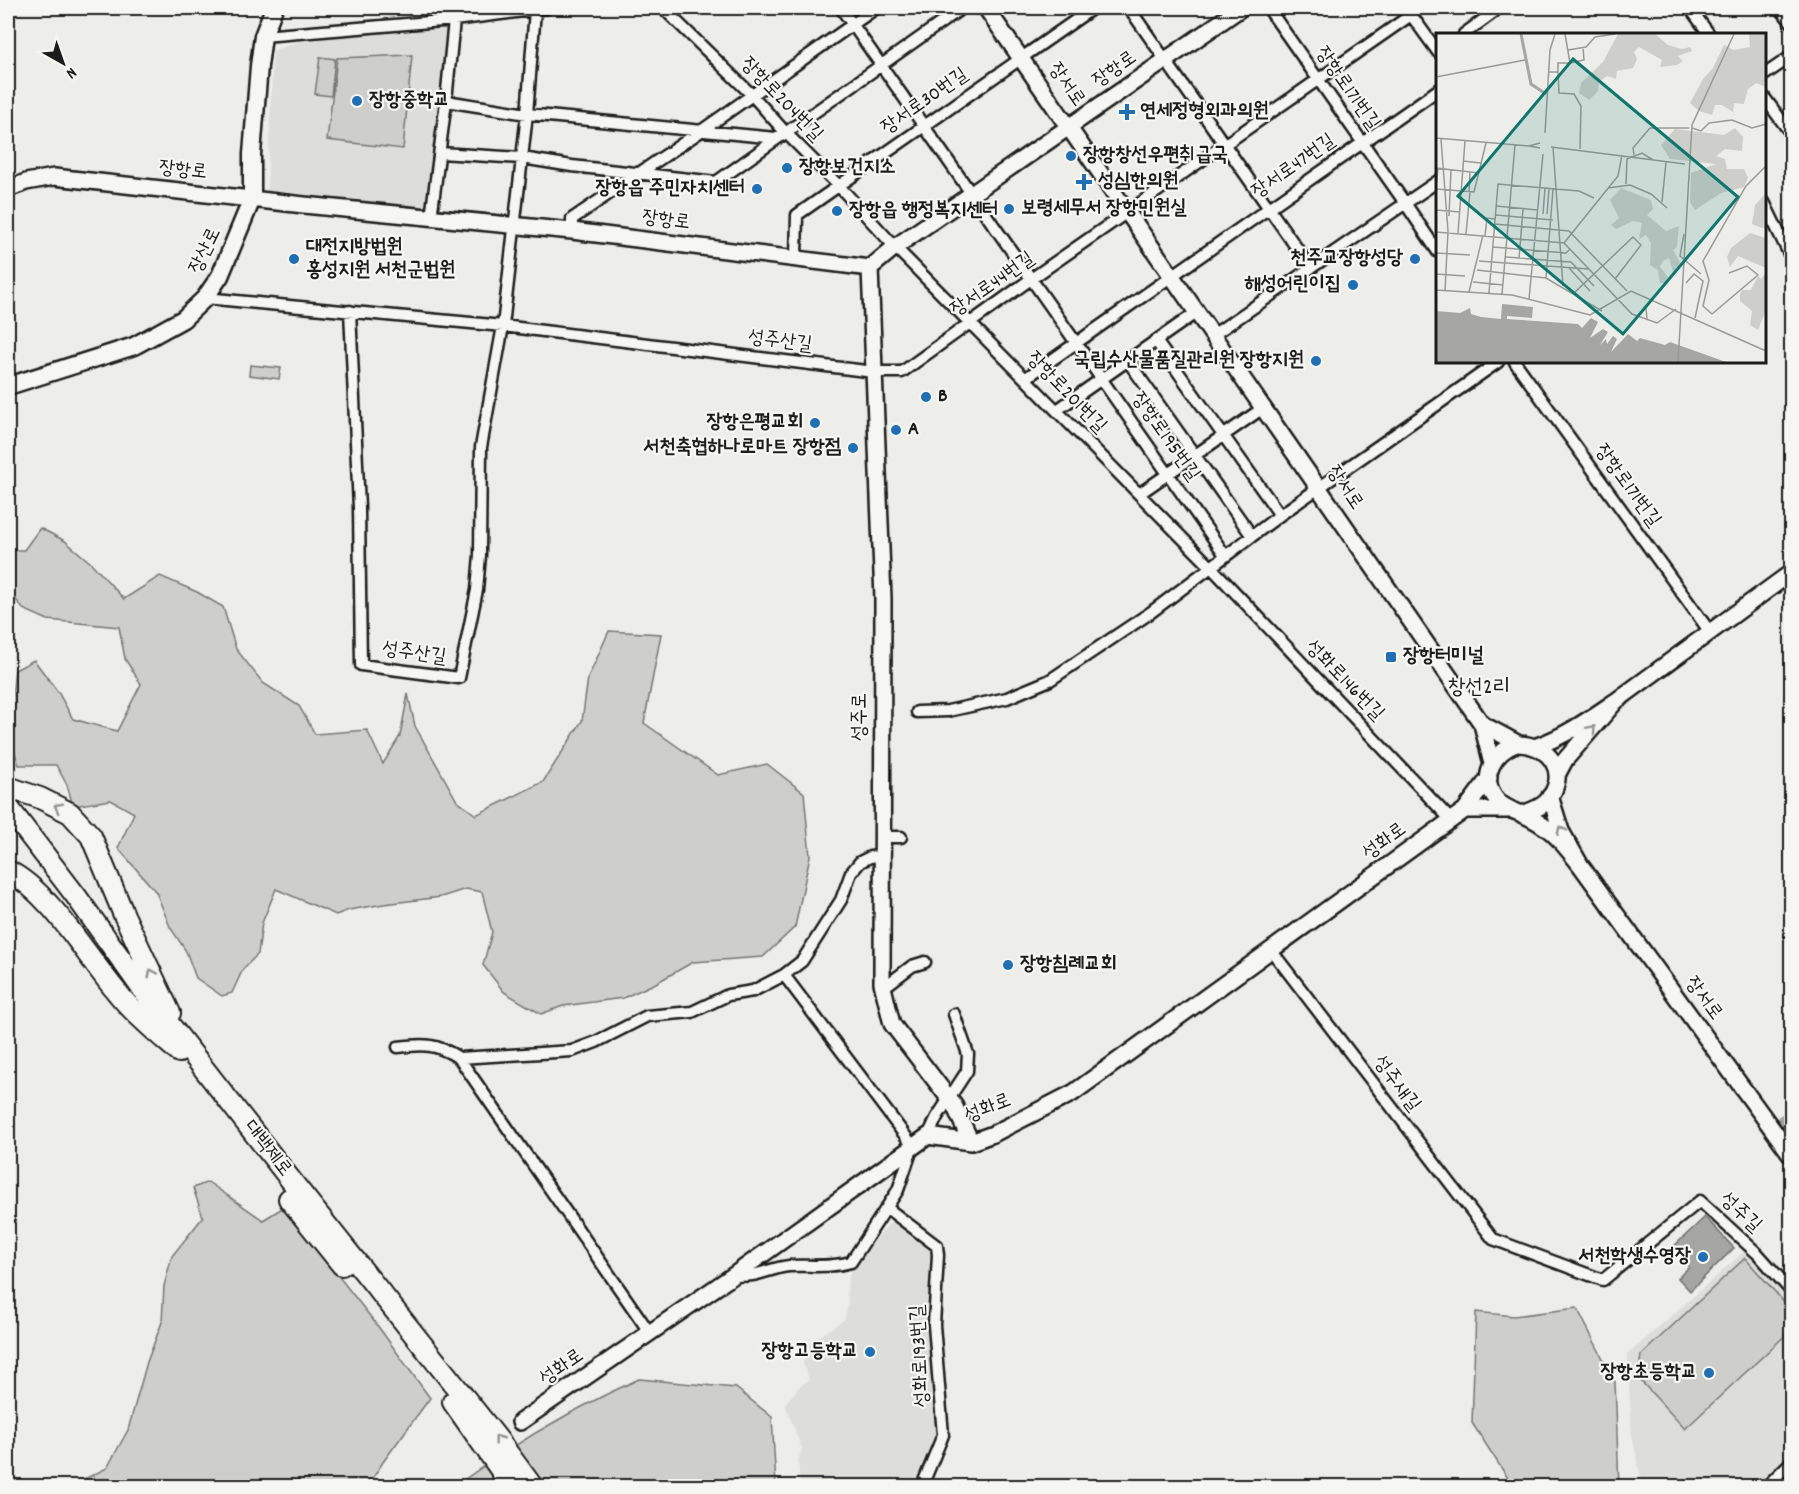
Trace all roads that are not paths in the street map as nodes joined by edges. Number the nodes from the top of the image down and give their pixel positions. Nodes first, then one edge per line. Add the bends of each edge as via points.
1 (274, 8) edge
2 (547, 8) edge
3 (663, 8) edge
4 (841, 8) edge
5 (876, 8) edge
6 (962, 8) edge
7 (986, 8) edge
8 (1093, 8) edge
9 (1129, 8) edge
10 (1241, 8) edge
11 (1268, 8) edge
12 (1491, 8) edge
13 (1690, 8) edge
14 (1780, 8) edge
15 (535, 10) junction
16 (1409, 11) edge
17 (454, 20) junction
18 (1791, 23) edge
19 (853, 24) junction
20 (1465, 33) edge
21 (1708, 33) edge
22 (263, 36) junction
23 (1436, 51) edge
24 (1791, 56) edge
25 (1021, 57) junction
26 (1165, 60) junction
27 (882, 66) junction
28 (1766, 74) edge
29 (1318, 80) junction
30 (1436, 91) edge
31 (752, 95) junction
32 (1766, 100) edge
33 (446, 101) junction
34 (527, 114) junction
35 (924, 125) junction
36 (1069, 127) junction
37 (701, 131) junction
38 (780, 135) junction
39 (1791, 135) edge
40 (1362, 142) junction
41 (1225, 145) junction
42 (440, 153) junction
43 (522, 158) junction
44 (642, 173) junction
45 (1436, 182) edge
46 (838, 185) junction
47 (8, 189) edge
48 (971, 194) junction
49 (252, 200) junction
50 (1405, 203) junction
51 (1766, 206) edge
52 (1269, 207) junction
53 (1128, 213) junction
54 (430, 218) junction
55 (515, 226) junction
56 (572, 231) junction
57 (895, 246) junction
58 (1436, 250) edge
59 (796, 258) junction
60 (1791, 259) edge
61 (870, 267) junction
62 (1311, 267) junction
63 (1172, 275) junction
64 (1031, 279) junction
65 (205, 298) junction
66 (350, 311) junction
67 (1197, 312) junction
68 (971, 322) junction
69 (503, 326) junction
70 (1213, 335) junction
71 (1156, 341) junction
72 (1076, 343) junction
73 (1128, 361) junction
74 (1497, 363) edge
75 (1516, 363) edge
76 (874, 372) junction
77 (1026, 378) junction
78 (1102, 379) junction
79 (8, 386) edge
80 (1263, 408) junction
81 (1057, 410) junction
82 (1223, 435) junction
83 (1196, 455) junction
84 (1169, 473) junction
85 (1318, 488) junction
86 (1139, 494) junction
87 (1280, 515) junction
88 (1252, 536) junction
89 (1226, 555) junction
90 (1210, 566) junction
91 (1791, 572) edge
92 (1710, 632) junction
93 (1616, 701) junction
94 (917, 712) dead end
95 (1482, 724) junction
96 (1519, 744) junction
97 (1537, 746) junction
98 (1490, 771) junction
99 (1557, 776) junction
100 (8, 787) edge
101 (1550, 796) junction
102 (8, 807) edge
103 (1465, 810) junction
104 (1517, 812) junction
105 (1451, 820) junction
106 (8, 830) edge
107 (882, 837) junction
108 (901, 837) dead end
109 (882, 856) junction
110 (1581, 866) junction
111 (8, 871) edge
112 (1271, 950) junction
113 (926, 962) dead end
114 (784, 975) junction
115 (883, 987) junction
116 (954, 1014) dead end
117 (398, 1047) dead end
118 (182, 1049) junction
119 (459, 1058) junction
120 (949, 1099) junction
121 (928, 1136) junction
122 (971, 1142) junction
123 (914, 1146) junction
124 (1791, 1156) edge
125 (887, 1208) junction
126 (734, 1275) junction
127 (1603, 1280) joint
128 (1791, 1292) edge
129 (650, 1333) junction
130 (520, 1422) dead end
131 (1791, 1461) edge
132 (512, 1486) edge
133 (532, 1486) edge
134 (922, 1486) edge
135 (1767, 1486) edge

1 - 22 main road, 장산로
2 - 15 street
3 - 31 street, 장항로204번길
4 - 19 street, 장항로195번길
5 - 19 street
6 - 27 street
7 - 25 street, 장서로
8 - 25 street, 장서로30번길
9 - 26 street
10 - 26 street, 장항로
11 - 29 street, 장항로171번길
12 - 20 street via 1494,12
13 - 21 street
14 - 18 street
15 - 17 street
15 - 34 street, 성주산길
16 - 23 street
16 - 29 street, 장서로44번길
17 - 22 street
17 - 33 street
19 - 27 street, 장항로195번길
19 - 31 street
22 - 49 main road, 장산로
24 - 28 street
25 - 35 street, 장서로30번길
25 - 36 street, 장서로
26 - 36 street, 장항로
26 - 41 street
27 - 35 street, 장항로195번길
27 - 38 street
29 - 40 street, 장항로171번길
29 - 41 street, 장서로44번길
30 - 40 street, 장서로47번길
31 - 37 street
31 - 38 street, 장항로204번길
32 - 39 street
33 - 34 street
33 - 42 street
34 - 37 street
34 - 43 street, 성주산길
35 - 46 street, 장서로30번길
35 - 48 street, 장항로195번길
36 - 48 street, 장항로
36 - 53 street, 장서로
37 - 38 street
37 - 44 street
38 - 44 street via 716,182
38 - 46 street, 장항로204번길
40 - 50 street, 장항로171번길
40 - 52 street, 장서로47번길
41 - 52 street
41 - 53 street, 장서로44번길
42 - 43 street
42 - 54 street
43 - 44 street
43 - 55 street, 성주산길
44 - 56 street via 572,219
45 - 50 street
46 - 57 street, 장항로204번길
46 - 59 street, 장서로30번길 via 797,215
47 - 49 street, 장항로 via 54,177
48 - 57 street, 장항로
48 - 64 street, 장항로195번길
49 - 54 street, 장항로
49 - 65 main road, 장산로 via 220,276
50 - 58 street, 장항로171번길
50 - 62 street
51 - 60 street
52 - 62 street
52 - 63 street, 장서로47번길
53 - 63 street, 장서로
53 - 64 street, 장서로44번길
54 - 55 street, 장항로
55 - 56 street, 장항로
55 - 69 street, 성주산길
56 - 59 street, 장항로
57 - 61 street, 장항로
57 - 68 street, 장항로201번길
59 - 61 street, 장항로
61 - 76 street, 성주로
62 - 70 street
63 - 67 street, 장서로
63 - 72 street
64 - 68 street, 장서로44번길
64 - 72 street, 장항로195번길
65 - 66 street, 성주산길
65 - 79 main road, 장산로 via 183,319 134,346
66 - 69 street, 성주산길
66 - 69 street, 성주산길 via 361,664 459,678 477,590 481,447
67 - 70 street, 장서로
67 - 71 street
68 - 76 street, 장서로44번길 via 902,372
68 - 77 street, 장항로201번길
69 - 76 street, 성주산길
70 - 80 street, 장서로
71 - 73 street
71 - 82 street
72 - 77 street
72 - 78 street, 장항로195번길
73 - 78 street
73 - 83 street
74 - 85 street
75 - 92 street, 장항로171번길
76 - 107 street, 성주로 via 883,599
77 - 81 street, 장항로201번길
78 - 81 street
78 - 84 street, 장항로195번길
80 - 82 street
80 - 85 street, 장서로
81 - 86 street, 장항로201번길
82 - 83 street
82 - 87 street
83 - 84 street
83 - 88 street
84 - 86 street
84 - 89 street, 장항로195번길
85 - 87 street
85 - 95 street, 장서로
86 - 90 street, 장항로201번길
87 - 88 street
88 - 89 street
89 - 90 street
90 - 94 street via 1150,613 1050,680 995,701 948,711
90 - 105 street, 성화로146번길
91 - 92 street
92 - 93 street
93 - 97 street via 1577,727
99 -> 93 street via 1565,760
95 - 96 street
95 - 98 street
96 - 97 street
96 - 98 street via 1497,755
97 - 99 street via 1553,761
98 - 103 street, 성화로
98 - 104 street via 1494,797
99 - 101 street
118 -> 100 highway via 91,836 70,813
101 - 104 street via 1546,802
110 -> 101 street via 1561,831
102 - 118 highway, 대백제로
103 - 104 street
103 - 105 street, 성화로
104 - 110 street via 1541,823 1559,838
105 - 112 street, 성화로
106 - 118 highway, 대백제로
107 - 108 street
107 - 109 street, 성주로
109 - 114 street via 860,862 802,961
109 - 115 street, 성주로
110 - 124 street, 장서로
111 - 118 highway via 45,901 127,1005
112 - 122 street, 성화로 via 1073,1093
112 - 127 street, 성주새길 via 1493,1239
113 - 115 street via 912,966
114 - 119 street via 753,991 728,995 692,1012 647,1016 572,1051
114 - 123 street
115 - 120 street, 성주로 via 892,1024
116 - 120 street via 968,1054 967,1071
117 - 119 street via 426,1044
118 - 132 highway, 대백제로 via 316,1235 430,1368
133 -> 118 highway, 대백제로
119 - 129 street
120 - 121 street
120 - 122 street, 성주로
121 - 122 street, 성화로
121 - 123 street, 성화로
123 - 125 street
123 - 126 street, 성화로
125 - 126 street via 851,1262 787,1267 747,1277
125 - 134 street, 성화로193번길 via 937,1246 939,1255 934,1325 943,1435
126 - 129 street, 성화로
127 - 128 street, 성주길 via 1700,1201 1758,1254
129 - 130 street, 성화로
131 - 135 street

